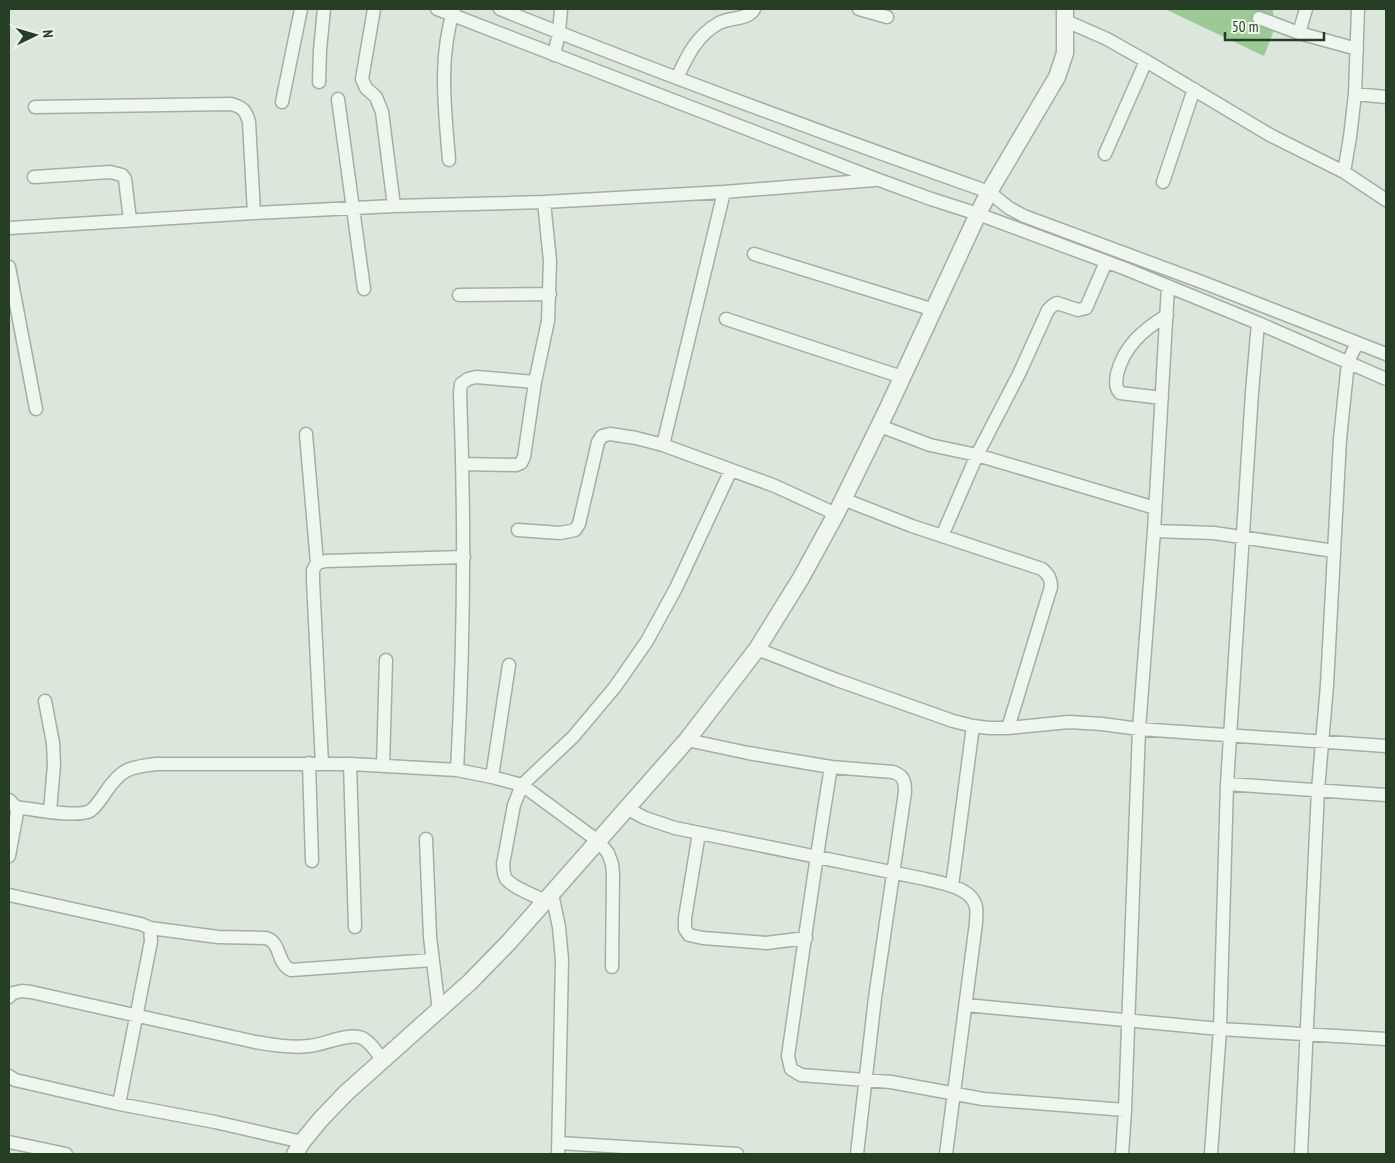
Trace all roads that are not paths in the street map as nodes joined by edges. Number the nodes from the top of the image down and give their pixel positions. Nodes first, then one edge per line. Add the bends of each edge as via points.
1 (301, 9) edge
2 (324, 9) edge
3 (374, 9) edge
4 (437, 9) edge
5 (500, 9) edge
6 (561, 9) edge
7 (754, 9) edge
8 (859, 9) edge
9 (1306, 9) edge
10 (1358, 9) edge
11 (453, 12) edge
12 (1066, 15) edge
13 (520, 17) junction
14 (887, 17) dead end
15 (1259, 18) dead end
16 (559, 33) junction
17 (1298, 34) junction
18 (513, 39) junction
19 (1357, 49) junction
20 (554, 55) junction
21 (1146, 61) junction
22 (663, 73) junction
23 (677, 78) junction
24 (319, 82) dead end
25 (1194, 89) junction
26 (655, 94) junction
27 (1355, 94) junction
28 (1386, 97) edge
29 (338, 99) dead end
30 (282, 102) dead end
31 (35, 106) dead end
32 (821, 133) junction
33 (814, 154) junction
34 (1105, 154) dead end
35 (449, 160) dead end
36 (1344, 172) junction
37 (34, 177) dead end
38 (879, 180) junction
39 (1163, 182) dead end
40 (724, 192) junction
41 (989, 192) junction
42 (1386, 200) edge
43 (544, 202) junction
44 (394, 206) junction
45 (352, 208) junction
46 (254, 213) junction
47 (978, 214) junction
48 (130, 220) junction
49 (9, 228) edge
50 (754, 254) dead end
51 (1106, 262) junction
52 (9, 267) edge
53 (1168, 286) junction
54 (364, 289) dead end
55 (550, 294) junction
56 (459, 296) dead end
57 (934, 310) junction
58 (1167, 315) junction
59 (726, 319) dead end
60 (1258, 323) junction
61 (1356, 343) junction
62 (1386, 354) edge
63 (1348, 362) junction
64 (902, 377) junction
65 (1386, 379) edge
66 (535, 382) junction
67 (1162, 398) junction
68 (36, 410) dead end
69 (880, 426) junction
70 (306, 434) dead end
71 (663, 445) junction
72 (977, 455) junction
73 (462, 464) junction
74 (730, 470) junction
75 (839, 507) junction
76 (1155, 508) junction
77 (518, 530) dead end
78 (1154, 531) junction
79 (942, 536) junction
80 (1244, 536) junction
81 (1334, 551) junction
82 (464, 557) junction
83 (317, 563) junction
84 (757, 649) junction
85 (386, 660) dead end
86 (509, 665) dead end
87 (45, 701) dead end
88 (973, 726) junction
89 (1008, 728) junction
90 (1139, 729) junction
91 (1230, 734) junction
92 (687, 740) junction
93 (1322, 741) junction
94 (1386, 746) edge
95 (316, 763) junction
96 (350, 764) junction
97 (383, 766) junction
98 (831, 767) junction
99 (457, 770) junction
100 (492, 777) junction
101 (1227, 784) junction
102 (522, 785) junction
103 (1318, 790) junction
104 (1386, 795) edge
105 (12, 804) edge
106 (628, 809) junction
107 (50, 811) junction
108 (699, 833) junction
109 (426, 839) dead end
110 (598, 841) junction
111 (9, 856) edge
112 (816, 857) junction
113 (312, 861) dead end
114 (894, 872) junction
115 (952, 886) junction
116 (9, 895) edge
117 (549, 898) junction
118 (355, 927) dead end
119 (150, 928) junction
120 (806, 938) junction
121 (432, 960) junction
122 (612, 967) dead end
123 (9, 998) edge
124 (966, 1005) junction
125 (439, 1010) junction
126 (136, 1015) junction
127 (1128, 1022) junction
128 (1220, 1029) junction
129 (1307, 1035) junction
130 (1386, 1039) edge
131 (383, 1061) junction
132 (9, 1076) edge
133 (866, 1080) junction
134 (955, 1094) junction
135 (119, 1104) junction
136 (1125, 1110) junction
137 (9, 1142) edge
138 (299, 1148) edge
139 (559, 1149) edge
140 (674, 1153) edge
141 (66, 1154) edge
142 (737, 1154) edge
143 (857, 1154) edge
144 (946, 1154) edge
145 (1122, 1154) edge
146 (1211, 1154) edge
147 (1301, 1154) edge

1 - 30 street
2 - 24 street
3 - 44 street via 362,79 376,97 382,112
4 - 11 street
5 - 13 street
6 - 16 street
7 - 23 street via 748,15 718,23 704,34 692,48
8 - 14 street
9 - 17 street
10 - 19 street
11 - 18 street
11 - 35 street via 443,81
12 - 21 street
12 - 41 street via 1065,53 1057,77
13 - 16 street
13 - 18 street
15 - 17 street
16 - 20 street
16 - 22 street
17 - 19 street
18 - 20 street
19 - 27 street
20 - 26 street
21 - 25 street
21 - 34 street
22 - 23 street
22 - 26 street
23 - 32 street
25 - 36 street via 1270,135
25 - 39 street
26 - 33 street
27 - 28 street
27 - 36 street
29 - 45 street
31 - 46 street via 240,106 249,122
32 - 33 street
32 - 41 street
33 - 38 street
36 - 42 street
37 - 48 street via 110,172 122,175
38 - 40 street
38 - 47 street
40 - 43 street
40 - 71 street
41 - 47 street
41 - 61 street via 1024,216
43 - 44 street
43 - 55 street
44 - 45 street
45 - 46 street
45 - 54 street
46 - 48 street
47 - 51 street
47 - 57 street
48 - 49 street
50 - 57 street
51 - 53 street
51 - 72 street via 1086,308 1078,310 1057,303 1048,310
52 - 68 street
53 - 58 street
53 - 60 street
55 - 56 street
55 - 66 street via 548,321
57 - 64 street
58 - 67 street
58 - 67 street via 1148,327 1125,352 1116,382 1120,393
59 - 64 street
60 - 63 street
60 - 80 street
61 - 62 street
61 - 63 street
63 - 65 street
63 - 81 street
64 - 69 street
66 - 73 street via 521,463 510,466
66 - 73 street via 476,377 461,384
67 - 76 street
69 - 72 street via 930,445
69 - 75 street
70 - 83 street
71 - 74 street
71 - 77 street via 610,434 602,436 575,530 560,533
72 - 76 street
72 - 79 street
73 - 82 street
74 - 75 street
74 - 102 street via 676,588 647,641 615,687 573,737
75 - 79 street
75 - 84 street via 801,578
76 - 78 street
78 - 80 street
78 - 90 street
79 - 89 street via 1042,570 1051,580
80 - 81 street
80 - 91 street
81 - 93 street
82 - 83 street
82 - 99 street
83 - 95 street via 312,581
84 - 88 street
84 - 92 street
85 - 97 street
86 - 100 street
87 - 107 street via 54,765
88 - 89 street
88 - 115 street
89 - 90 street via 1070,722
90 - 91 street
90 - 127 street
91 - 93 street
91 - 101 street
92 - 98 street
92 - 106 street
93 - 94 street
93 - 103 street
95 - 96 street
95 - 107 street via 135,766 122,772 89,811 77,814
95 - 113 street
96 - 97 street
96 - 118 street
97 - 99 street
98 - 112 street
98 - 114 street via 893,772 904,778
99 - 100 street
100 - 102 street
101 - 103 street
101 - 128 street
102 - 110 street
102 - 117 street via 514,805 504,874 515,886
103 - 104 street
103 - 129 street
105 - 107 street
105 - 111 street via 17,821
106 - 108 street via 675,828
106 - 110 street
108 - 112 street
108 - 120 street via 685,918 685,929 689,935 766,943
109 - 121 street
110 - 117 street
110 - 122 street via 612,864
112 - 114 street
112 - 120 street
114 - 115 street
114 - 133 street
115 - 124 street via 969,895 976,905
116 - 119 street
117 - 125 street
117 - 139 street via 559,928 562,960
119 - 121 street via 218,937 266,938 272,940 285,967 291,970
119 - 126 street via 151,941
120 - 133 street via 788,1056 791,1069 801,1075
121 - 125 street
123 - 126 street via 13,993 31,992
124 - 127 street
124 - 134 street
125 - 131 street
126 - 131 street via 284,1047 360,1037
126 - 135 street
127 - 128 street
127 - 136 street
128 - 129 street
128 - 146 street
129 - 130 street
129 - 147 street
131 - 138 street via 346,1093
132 - 135 street via 14,1080
133 - 134 street
133 - 143 street
134 - 136 street
134 - 144 street
135 - 138 street via 215,1122
136 - 145 street
137 - 141 street
139 - 140 street
140 - 142 street

